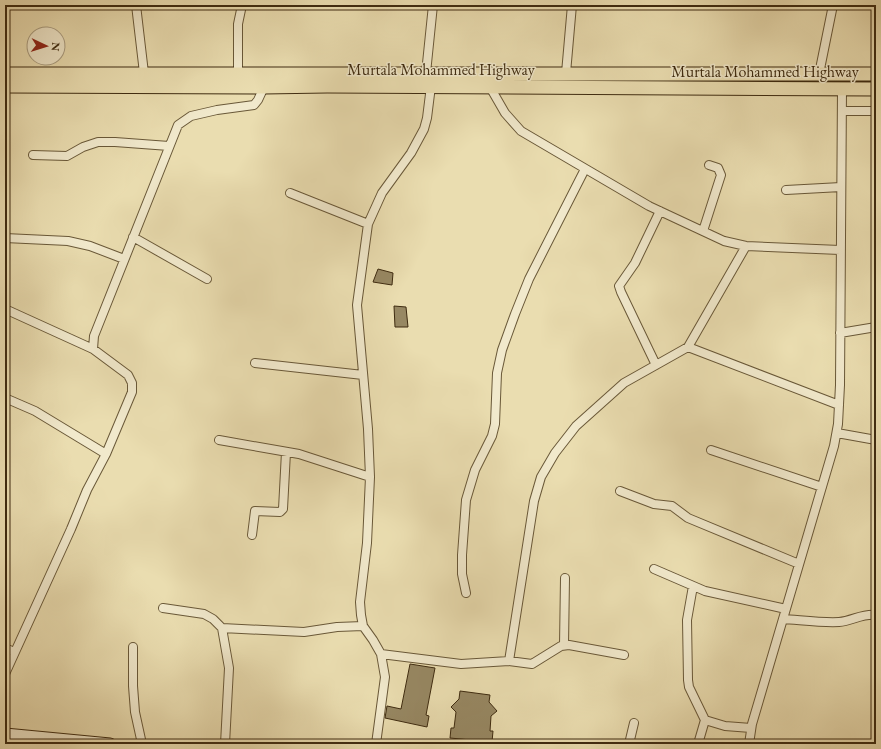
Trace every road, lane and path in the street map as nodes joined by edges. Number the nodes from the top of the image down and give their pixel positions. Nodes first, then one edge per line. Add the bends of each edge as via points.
1 (136, 5) edge
2 (242, 5) edge
3 (433, 5) edge
4 (572, 5) edge
5 (833, 5) edge
6 (144, 73) junction
7 (238, 73) junction
8 (426, 73) junction
9 (566, 73) junction
10 (5, 74) edge
11 (819, 74) junction
12 (876, 74) edge
13 (5, 86) edge
14 (431, 86) junction
15 (264, 87) junction
16 (490, 87) junction
17 (842, 89) junction
18 (876, 89) edge
19 (842, 111) junction
20 (876, 111) edge
21 (169, 146) junction
22 (33, 155) dead end
23 (709, 165) dead end
24 (585, 169) junction
25 (841, 187) junction
26 (786, 190) dead end
27 (290, 193) dead end
28 (660, 211) junction
29 (368, 224) junction
30 (703, 231) junction
31 (133, 237) junction
32 (5, 238) edge
33 (746, 246) junction
34 (840, 250) junction
35 (124, 259) junction
36 (207, 279) dead end
37 (5, 309) edge
38 (876, 327) edge
39 (840, 333) junction
40 (688, 347) junction
41 (93, 349) junction
42 (255, 363) dead end
43 (656, 365) junction
44 (363, 375) junction
45 (5, 398) edge
46 (839, 405) junction
47 (836, 433) junction
48 (219, 440) dead end
49 (876, 440) edge
50 (711, 450) dead end
51 (286, 452) junction
52 (106, 454) junction
53 (370, 477) junction
54 (822, 487) junction
55 (620, 491) dead end
56 (252, 535) dead end
57 (799, 564) junction
58 (654, 569) dead end
59 (566, 578) dead end
60 (693, 586) junction
61 (466, 593) dead end
62 (163, 608) dead end
63 (786, 609) junction
64 (876, 615) edge
65 (783, 619) junction
66 (363, 626) junction
67 (222, 628) junction
68 (564, 645) junction
69 (133, 647) dead end
70 (5, 648) edge
71 (14, 652) junction
72 (381, 654) junction
73 (624, 655) dead end
74 (509, 661) junction
75 (5, 674) edge
76 (705, 720) junction
77 (634, 723) dead end
78 (751, 728) junction
79 (5, 734) edge
80 (68, 742) edge
81 (110, 744) edge
82 (142, 744) edge
83 (225, 744) edge
84 (376, 744) edge
85 (629, 744) edge
86 (698, 744) edge
87 (749, 744) edge

1 - 6 street
2 - 7 street via 238,24
3 - 8 street
4 - 9 street
5 - 11 street
6 - 7 highway, Murtala Mohammed Highway
6 - 10 highway, Murtala Mohammed Highway
7 - 8 highway, Murtala Mohammed Highway
8 - 9 highway, Murtala Mohammed Highway
9 - 11 highway, Murtala Mohammed Highway
11 - 12 highway, Murtala Mohammed Highway
13 - 15 highway, Murtala Mohammed Highway
14 - 15 highway, Murtala Mohammed Highway
14 - 16 highway, Murtala Mohammed Highway
14 - 29 street via 422,134 382,193
15 - 21 street via 254,105 217,110 183,120 178,125
16 - 17 highway, Murtala Mohammed Highway
16 - 24 street via 505,113 522,131
17 - 18 highway, Murtala Mohammed Highway
17 - 19 street
19 - 20 street
19 - 25 street
21 - 22 street via 98,142 67,156
21 - 31 street
23 - 30 street via 718,168 721,175
24 - 28 street
24 - 61 street via 529,279 502,350 497,374 495,424 492,436 475,470 466,500 462,555
25 - 26 street
25 - 34 street
27 - 29 street
28 - 30 street
28 - 43 street via 635,263 619,286
29 - 44 street via 356,305
30 - 33 street via 724,241
31 - 35 street
31 - 36 street
32 - 35 street via 68,241
33 - 34 street
33 - 40 street
34 - 39 street
35 - 41 street via 94,336
37 - 41 street
38 - 39 street
39 - 46 street
40 - 43 street
40 - 46 street
41 - 52 street via 128,375 132,383 132,392
42 - 44 street
43 - 74 street via 624,383 576,426 541,477 534,501
44 - 53 street
45 - 52 street via 35,411
46 - 47 street
47 - 49 street
47 - 54 street
48 - 51 street
50 - 54 street
51 - 53 street
51 - 56 street via 283,509 280,512 255,511
52 - 71 street via 87,490
53 - 66 street via 367,543 360,602
54 - 57 street
55 - 57 street via 654,504 672,506 688,518
57 - 63 street
58 - 60 street
59 - 68 street
60 - 63 street
60 - 76 street via 687,620 688,680
62 - 67 street via 204,614
63 - 65 street
64 - 65 street via 870,614 840,622
65 - 78 street
66 - 67 street via 337,626 304,632
66 - 72 street
67 - 83 street via 229,668
68 - 73 street
68 - 74 street via 532,664
69 - 82 street via 135,712
70 - 71 street
71 - 75 street
72 - 74 street via 461,664
72 - 84 street via 385,677
76 - 78 street via 724,726
76 - 86 street
77 - 85 street
78 - 87 street
79 - 80 main road
80 - 81 main road

